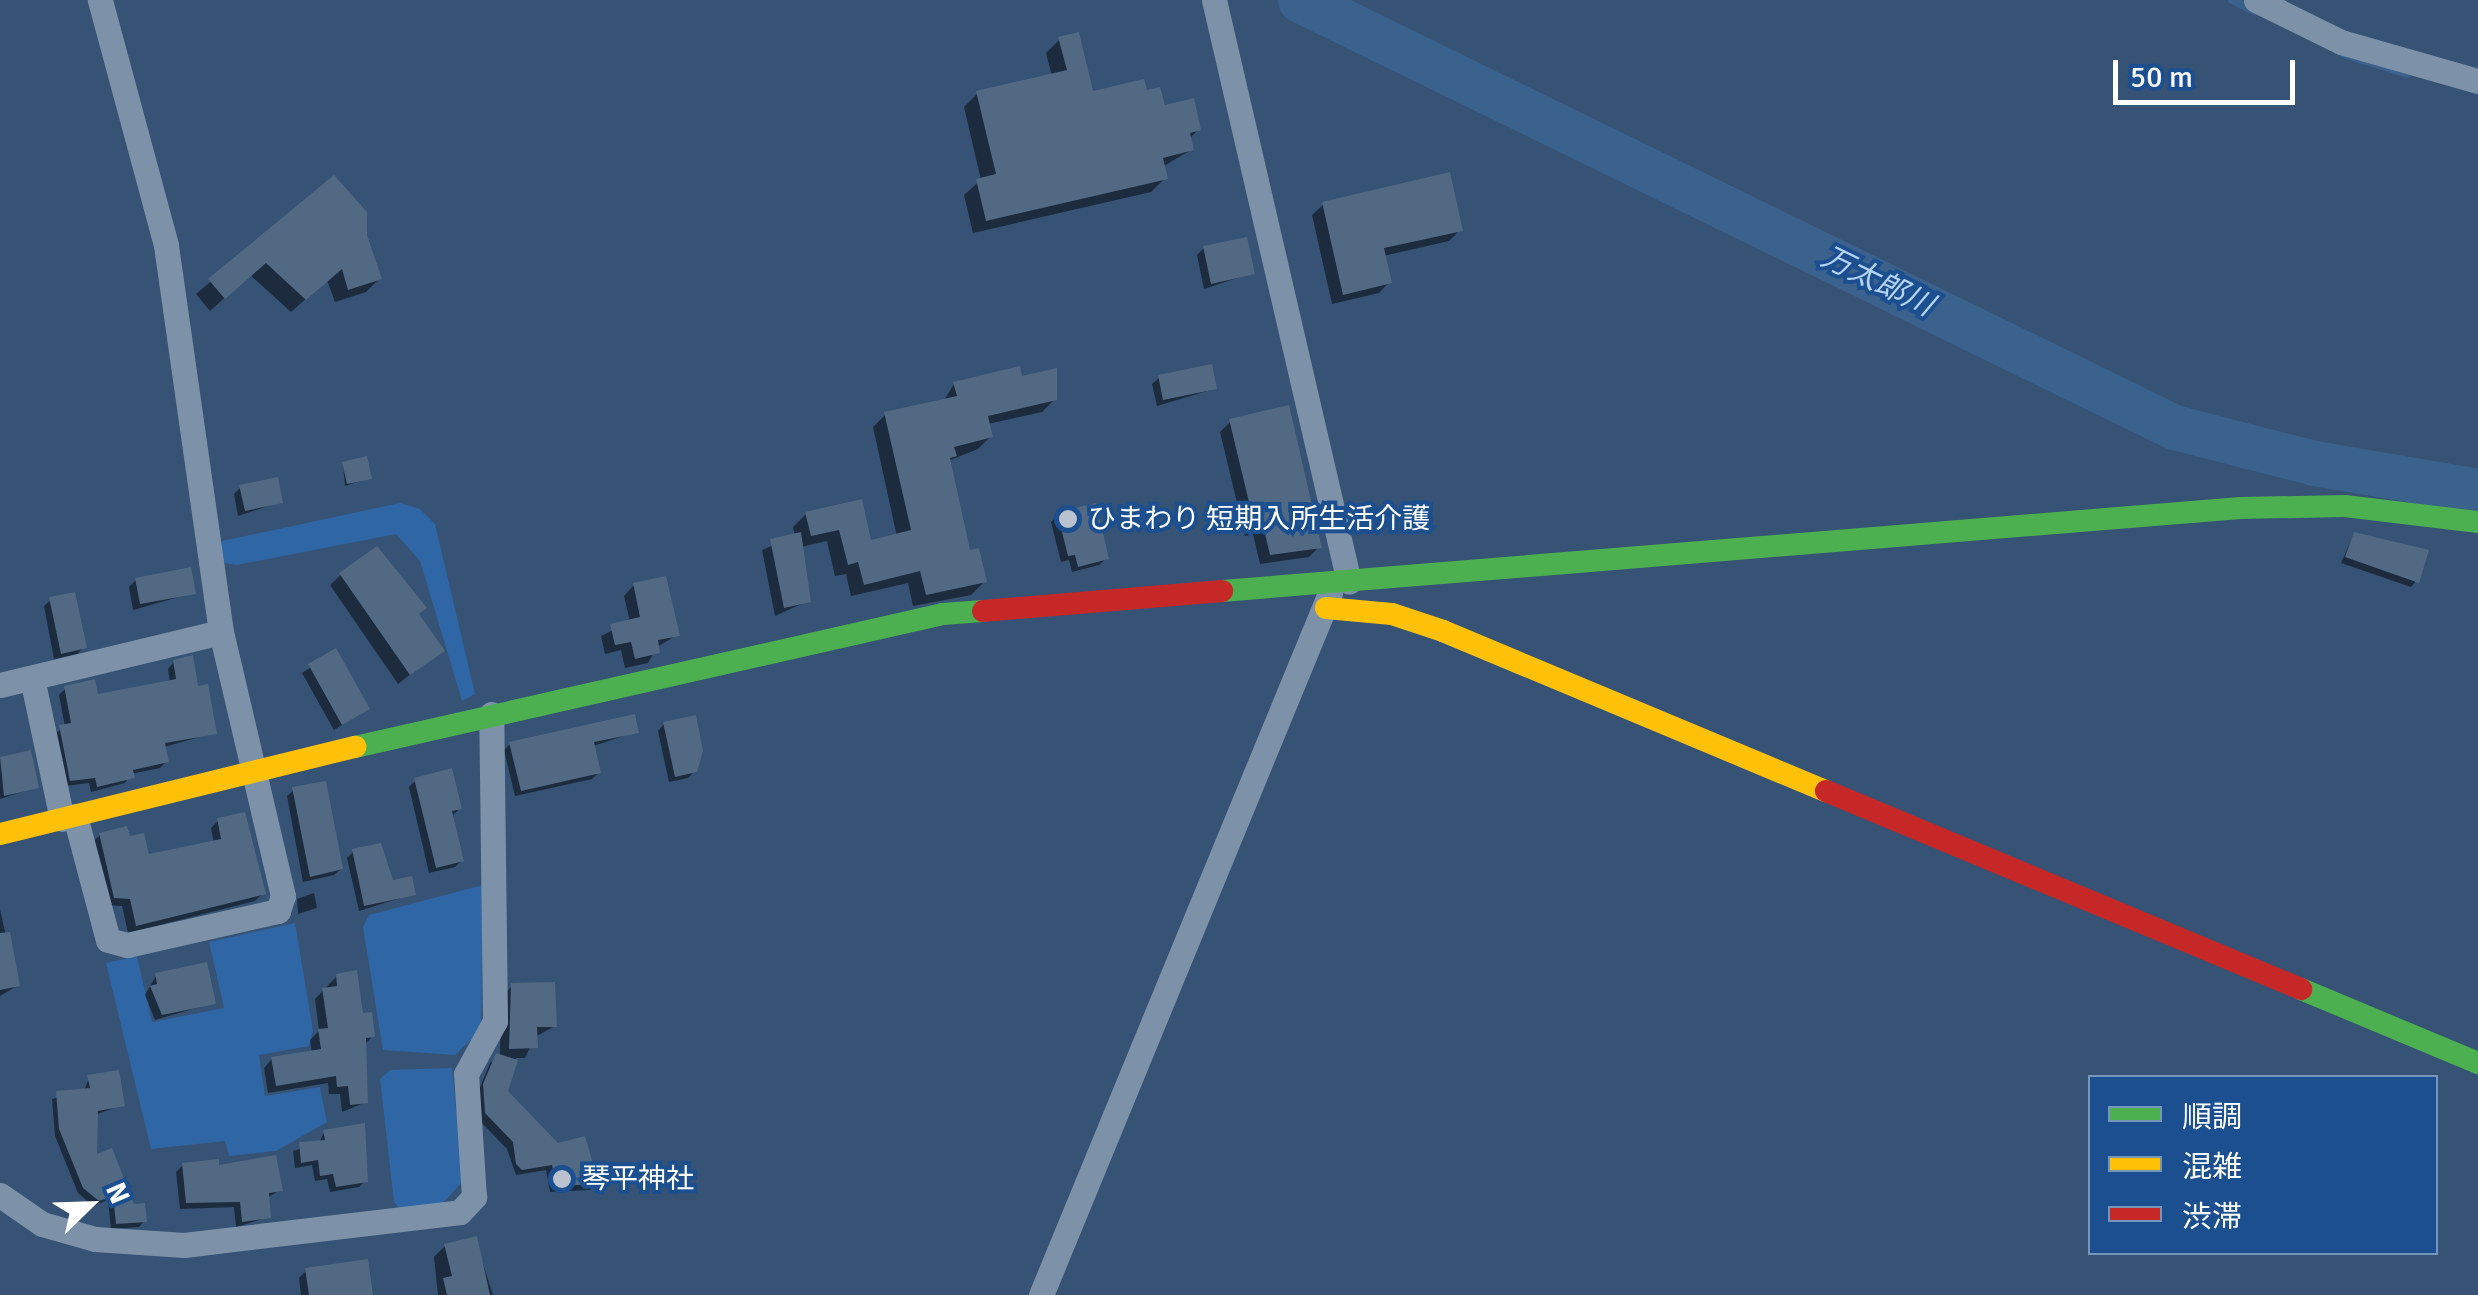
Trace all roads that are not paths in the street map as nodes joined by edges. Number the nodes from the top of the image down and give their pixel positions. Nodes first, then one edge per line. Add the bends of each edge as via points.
1 (100, 0) edge
2 (1214, 0) edge
3 (2256, 0) edge
4 (2478, 80) edge
5 (2478, 522) edge
6 (1341, 582) junction
7 (1326, 608) junction
8 (222, 632) junction
9 (32, 678) junction
10 (0, 685) edge
11 (492, 714) junction
12 (255, 774) junction
13 (69, 818) junction
14 (0, 834) edge
15 (2478, 1063) edge
16 (0, 1195) edge
17 (1041, 1295) edge

1 - 8 street via 166,245
2 - 6 street
3 - 4 street via 2341,42
5 - 6 street via 2345,506 2241,508
6 - 7 street
6 - 11 street via 943,614
7 - 15 street via 1392,614 1443,631
7 - 17 street
8 - 9 street
8 - 12 street
9 - 10 street
9 - 13 street
11 - 12 street
11 - 16 street via 495,1021 466,1074 474,1197 460,1212 184,1245 77,1234 42,1224
12 - 13 street
12 - 13 street via 283,896 278,911 127,945 108,940
13 - 14 street

